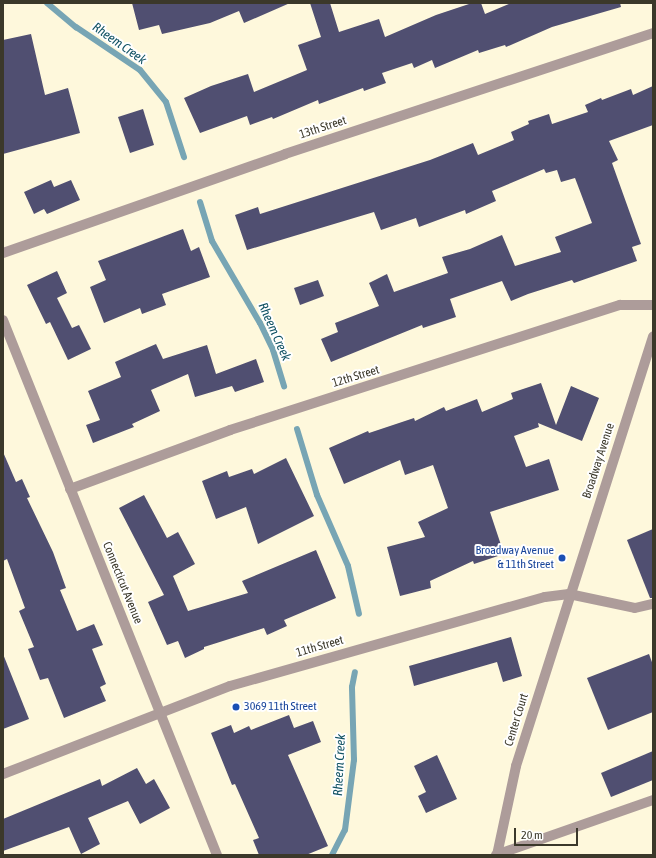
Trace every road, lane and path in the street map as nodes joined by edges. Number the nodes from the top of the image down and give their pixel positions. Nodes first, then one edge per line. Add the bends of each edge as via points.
1 (653, 33) edge
2 (3, 253) edge
3 (653, 305) edge
4 (3, 320) edge
5 (653, 336) edge
6 (70, 489) junction
7 (569, 594) junction
8 (653, 604) edge
9 (160, 712) junction
10 (3, 774) edge
11 (653, 800) edge
12 (217, 855) edge
13 (496, 855) edge

1 - 2 street, 13th Street via 285,154
3 - 6 street, 12th Street via 620,305 230,430
4 - 6 street, Connecticut Avenue
5 - 7 street, Broadway Avenue
6 - 9 street, Connecticut Avenue
7 - 8 street, 11th Street via 635,608
7 - 9 street, 11th Street via 545,597 230,686
7 - 13 street, Center Court via 516,766
9 - 10 street, 11th Street
9 - 12 street, Connecticut Avenue
11 - 13 street

